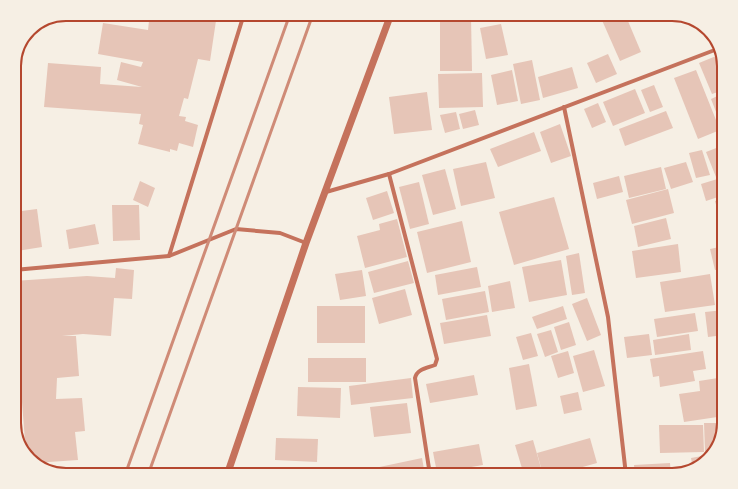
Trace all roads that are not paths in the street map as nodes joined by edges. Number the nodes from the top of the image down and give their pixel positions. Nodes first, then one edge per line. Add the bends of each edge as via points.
1 (242, 21) edge
2 (388, 21) edge
3 (714, 50) edge
4 (564, 107) junction
5 (389, 174) junction
6 (326, 192) junction
7 (306, 242) junction
8 (169, 256) junction
9 (21, 269) edge
10 (229, 468) edge
11 (429, 468) edge
12 (625, 468) edge

1 - 8 street
2 - 6 street
3 - 4 street
4 - 5 street
4 - 12 street via 608,317
5 - 6 street
5 - 11 street via 437,359 435,365 420,370 415,378
6 - 7 street
7 - 8 street via 280,233 236,229
7 - 10 street
8 - 9 street

